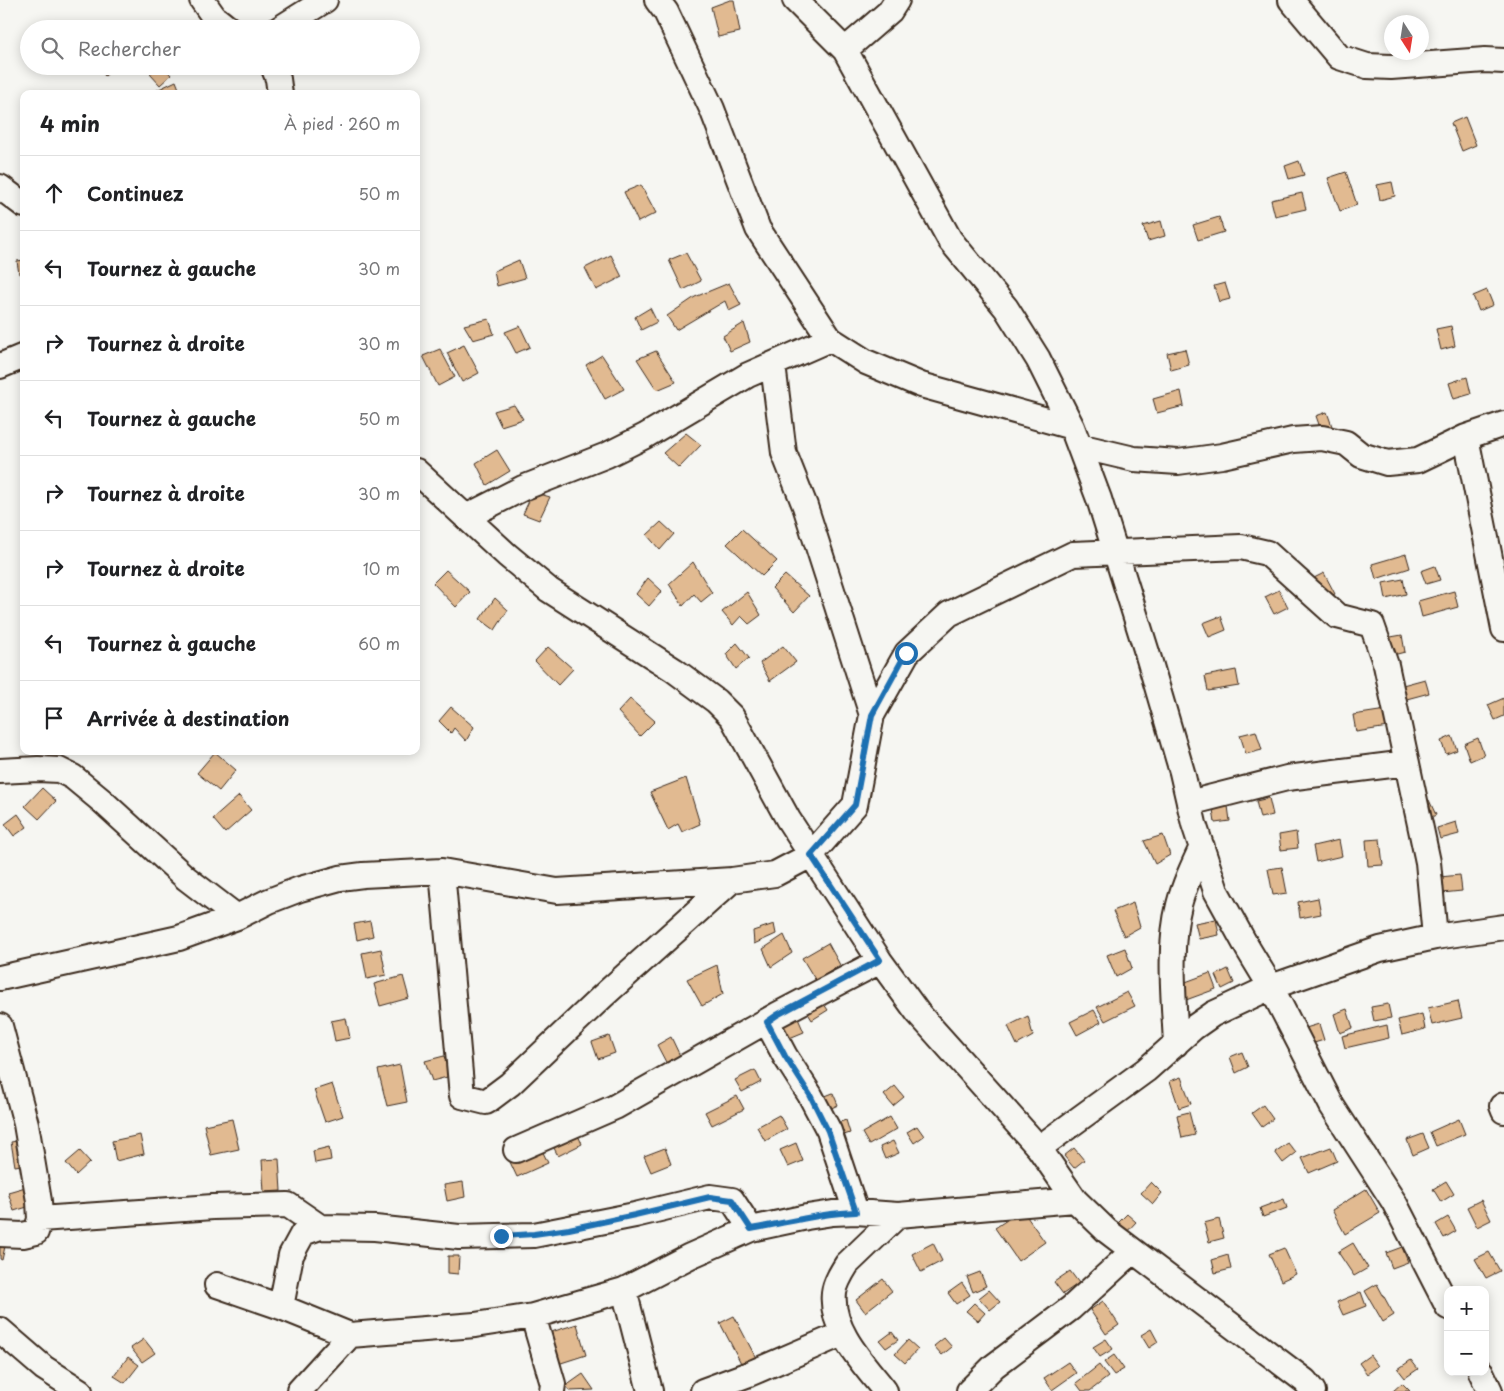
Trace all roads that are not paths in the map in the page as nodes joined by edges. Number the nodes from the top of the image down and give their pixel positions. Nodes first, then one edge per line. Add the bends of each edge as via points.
1 (202, 0) edge
2 (325, 0) edge
3 (657, 0) edge
4 (796, 0) edge
5 (897, 0) edge
6 (1291, 0) edge
7 (218, 20) edge
8 (293, 20) edge
9 (845, 50) junction
10 (1504, 61) edge
11 (276, 75) edge
12 (279, 90) edge
13 (0, 187) edge
14 (20, 202) edge
15 (830, 339) junction
16 (20, 358) edge
17 (773, 365) junction
18 (0, 366) edge
19 (1504, 424) edge
20 (1075, 436) junction
21 (1466, 437) junction
22 (420, 475) edge
23 (466, 517) junction
24 (1115, 552) junction
25 (1504, 629) edge
26 (872, 715) junction
27 (1407, 763) junction
28 (0, 771) edge
29 (1189, 803) junction
30 (1202, 847) junction
31 (811, 855) junction
32 (442, 871) junction
33 (732, 880) junction
34 (237, 917) junction
35 (1504, 927) edge
36 (1435, 937) junction
37 (880, 960) junction
38 (0, 978) edge
39 (1271, 987) junction
40 (767, 1022) junction
41 (0, 1026) edge
42 (1176, 1044) junction
43 (1504, 1105) edge
44 (1504, 1111) edge
45 (1039, 1148) junction
46 (516, 1150) dead end
47 (1075, 1200) junction
48 (856, 1212) junction
49 (898, 1215) junction
50 (40, 1219) junction
51 (320, 1227) junction
52 (751, 1229) junction
53 (0, 1234) edge
54 (1133, 1251) junction
55 (217, 1285) dead end
56 (624, 1290) junction
57 (1444, 1299) edge
58 (281, 1307) junction
59 (533, 1316) junction
60 (0, 1330) edge
61 (842, 1334) junction
62 (350, 1335) junction
63 (547, 1389) edge
64 (80, 1391) edge
65 (299, 1391) edge
66 (650, 1391) edge
67 (703, 1391) edge
68 (885, 1391) edge
69 (969, 1391) edge
70 (1313, 1391) edge

1 - 7 street
2 - 8 street
3 - 15 street via 666,12 712,109 758,229
4 - 9 street
5 - 9 street
6 - 10 street via 1339,58 1367,66 1391,67
9 - 20 street via 950,240 1006,308 1038,359
11 - 12 street
13 - 14 street
15 - 17 street
15 - 20 street via 866,362 921,385
16 - 18 street
17 - 23 street via 748,375 615,452 523,488
17 - 26 street via 784,453 805,506
19 - 21 street
20 - 21 street via 1134,459 1178,462 1293,440 1322,438 1346,443 1361,454 1387,463 1418,460
20 - 24 street
21 - 25 street
22 - 23 street
23 - 31 street via 549,590 674,670 716,701 732,717
24 - 26 street via 1073,554 949,614 906,653
24 - 27 street via 1241,547 1267,553 1337,616 1372,625 1386,665
24 - 29 street
26 - 31 street via 855,805
27 - 29 street via 1287,778
27 - 36 street via 1428,862
28 - 34 street via 59,770 73,777 186,878
29 - 30 street
30 - 39 street via 1216,891
30 - 42 street via 1186,882 1174,934
31 - 33 street via 775,874
31 - 37 street
32 - 33 street via 556,891
32 - 33 street via 462,1096 486,1102 510,1084
32 - 34 street via 340,878 300,889
34 - 38 street via 179,938
35 - 36 street
36 - 39 street via 1380,949
37 - 40 street
37 - 45 street via 918,1013
39 - 42 street via 1213,1014
39 - 57 street via 1332,1106 1394,1202
40 - 46 street via 616,1107
40 - 48 street via 828,1131
41 - 50 street via 26,1124
42 - 45 street via 1146,1070
43 - 44 street
45 - 47 street
47 - 49 street
47 - 54 street
48 - 49 street
48 - 52 street via 807,1217
49 - 61 street via 847,1264 841,1274 834,1292
50 - 51 street via 288,1205
50 - 53 street via 36,1232
51 - 52 street via 375,1228 459,1236 534,1234 710,1197 732,1200
51 - 58 street via 304,1233 291,1255
52 - 56 street
54 - 69 street via 1071,1308 994,1366
54 - 70 street
55 - 58 street
56 - 59 street
56 - 66 street
58 - 62 street
59 - 62 street via 475,1325
59 - 63 street
60 - 64 street via 44,1368
61 - 67 street
61 - 68 street
62 - 65 street

